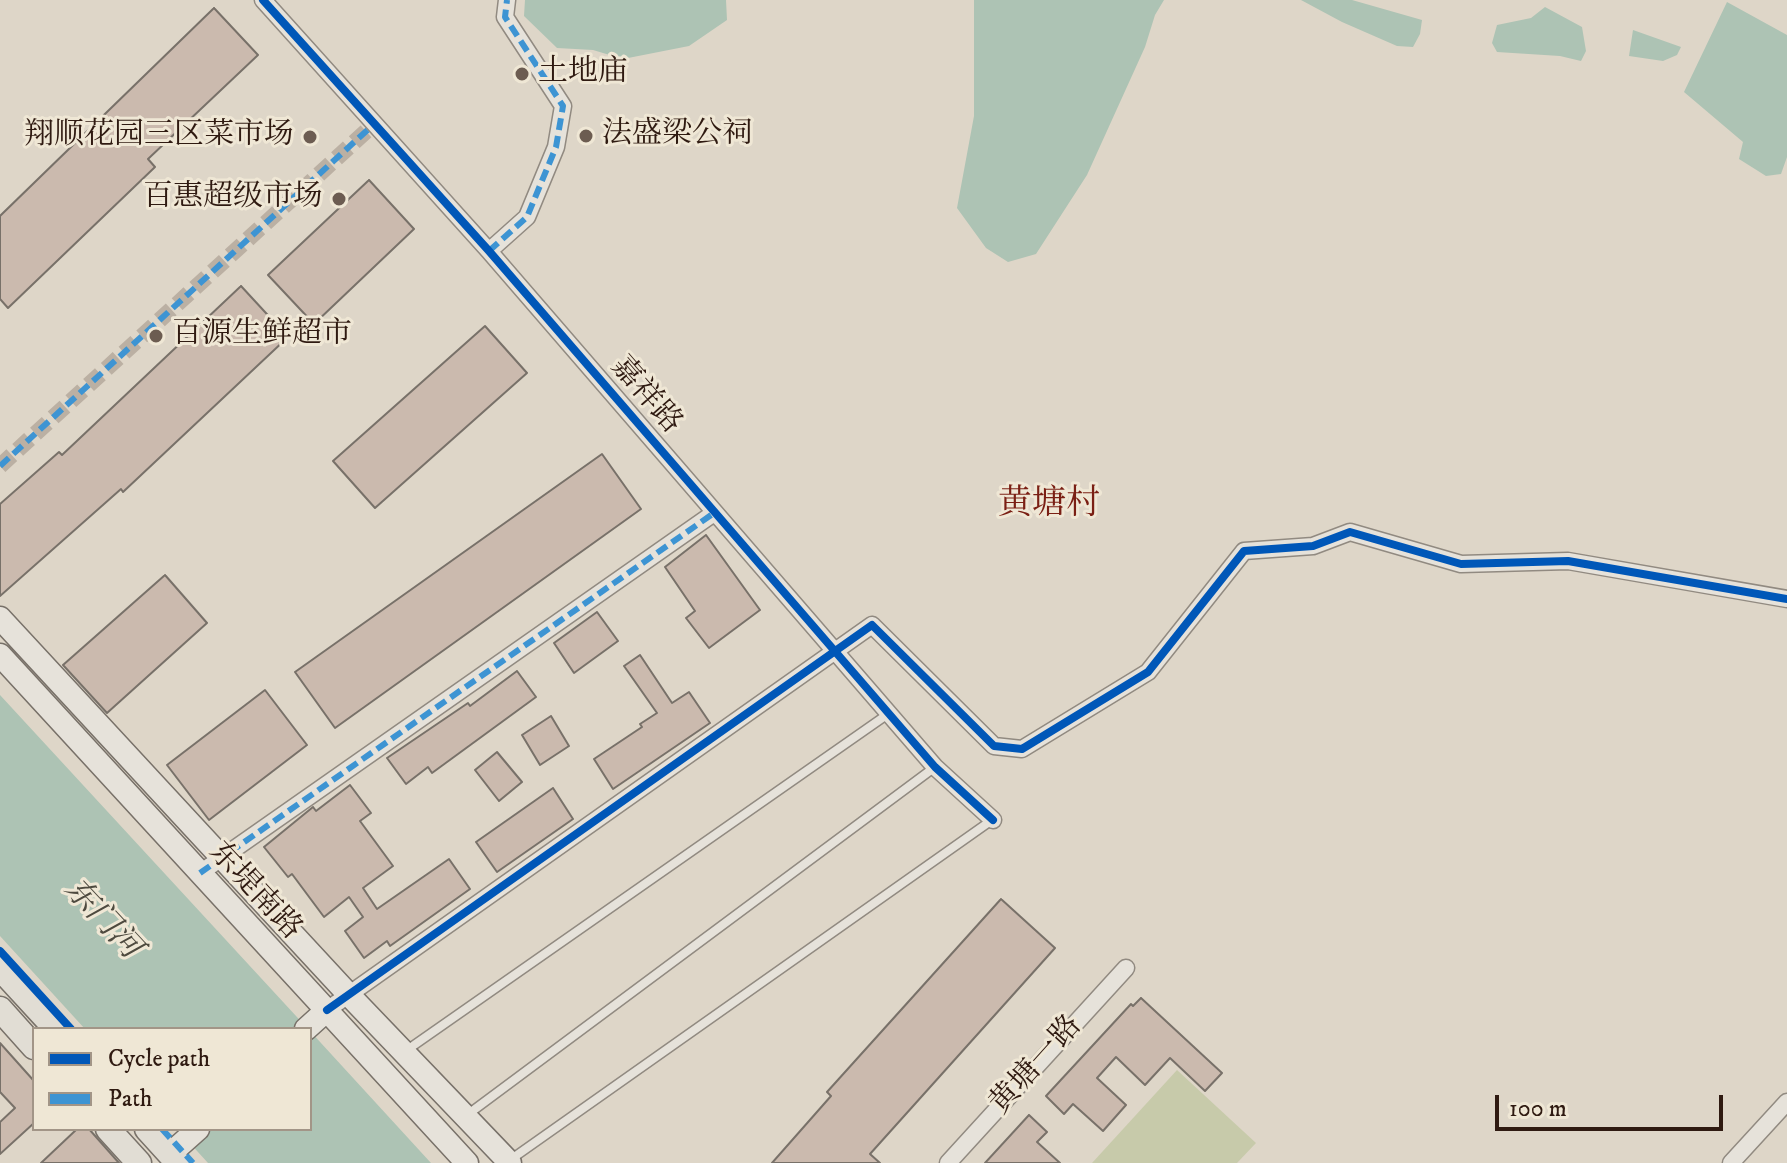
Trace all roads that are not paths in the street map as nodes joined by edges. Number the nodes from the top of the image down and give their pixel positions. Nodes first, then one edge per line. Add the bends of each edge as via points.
1 (263, 0) edge
2 (507, 0) edge
3 (489, 251) junction
4 (714, 513) junction
5 (1787, 599) edge
6 (0, 618) edge
7 (834, 651) junction
8 (0, 655) edge
9 (888, 714) junction
10 (935, 767) junction
11 (993, 820) joint
12 (222, 857) junction
13 (200, 873) junction
14 (0, 968) edge
15 (1126, 968) dead end
16 (349, 995) junction
17 (0, 1009) edge
18 (327, 1010) junction
19 (54, 1027) edge
20 (308, 1027) edge
21 (32, 1045) edge
22 (404, 1053) junction
23 (1787, 1102) edge
24 (465, 1117) junction
25 (110, 1131) edge
26 (148, 1131) edge
27 (196, 1131) edge
28 (170, 1160) edge
29 (508, 1162) edge
30 (139, 1163) edge
31 (467, 1163) edge
32 (948, 1163) edge
33 (1731, 1163) edge

1 - 3 street, 嘉祥路
2 - 3 street via 505,17 563,106 556,147 527,217
3 - 4 street, 嘉祥路
4 - 7 street, 嘉祥路
4 - 12 street
5 - 7 street via 1568,561 1461,564 1350,532 1313,546 1244,551 1148,672 1022,749 994,746 872,625
6 - 12 main road, 东堤南路
7 - 9 street, 嘉祥路
7 - 16 street
8 - 13 main road, 东堤南路
9 - 10 street, 嘉祥路
9 - 22 lane
10 - 11 street, 嘉祥路
10 - 24 lane
11 - 29 lane
12 - 13 street
12 - 16 main road, 东堤南路
13 - 18 main road, 东堤南路
14 - 19 main road
15 - 32 street, 黄塘一路
16 - 18 street
16 - 22 main road, 东堤南路
17 - 21 main road
18 - 20 main road
18 - 31 main road, 东堤南路
22 - 24 main road, 东堤南路
23 - 33 street
24 - 29 main road, 东堤南路
25 - 30 main road
26 - 28 main road
27 - 28 main road

